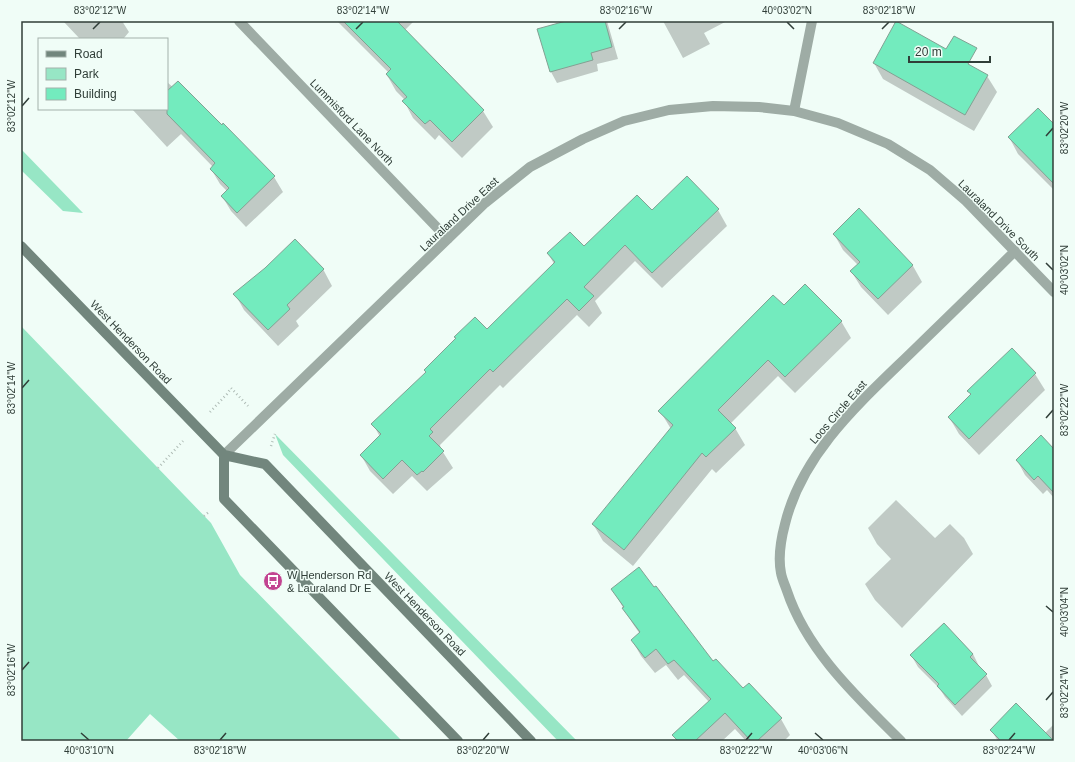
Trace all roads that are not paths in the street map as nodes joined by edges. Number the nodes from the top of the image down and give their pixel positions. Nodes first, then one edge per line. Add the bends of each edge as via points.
1 (239, 21) edge
2 (812, 21) edge
3 (794, 111) junction
4 (448, 239) junction
5 (21, 246) edge
6 (1015, 251) junction
7 (1054, 292) edge
8 (224, 454) junction
9 (458, 741) edge
10 (531, 741) edge
11 (900, 741) edge

1 - 4 street, Lummisford Lane North
2 - 3 street
3 - 4 street, Lauraland Drive East via 713,106 669,110 624,121 530,167 485,203
3 - 6 street, Lauraland Drive South via 838,123 888,144 930,170 966,201
4 - 8 street, Lauraland Drive East
5 - 8 main road, West Henderson Road
6 - 7 street, Lauraland Drive South
6 - 11 street, Loos Circle East via 864,398 828,438 802,477 789,508 781,540 781,573 793,607 816,648
8 - 9 main road via 224,500
8 - 10 main road, West Henderson Road via 265,464

